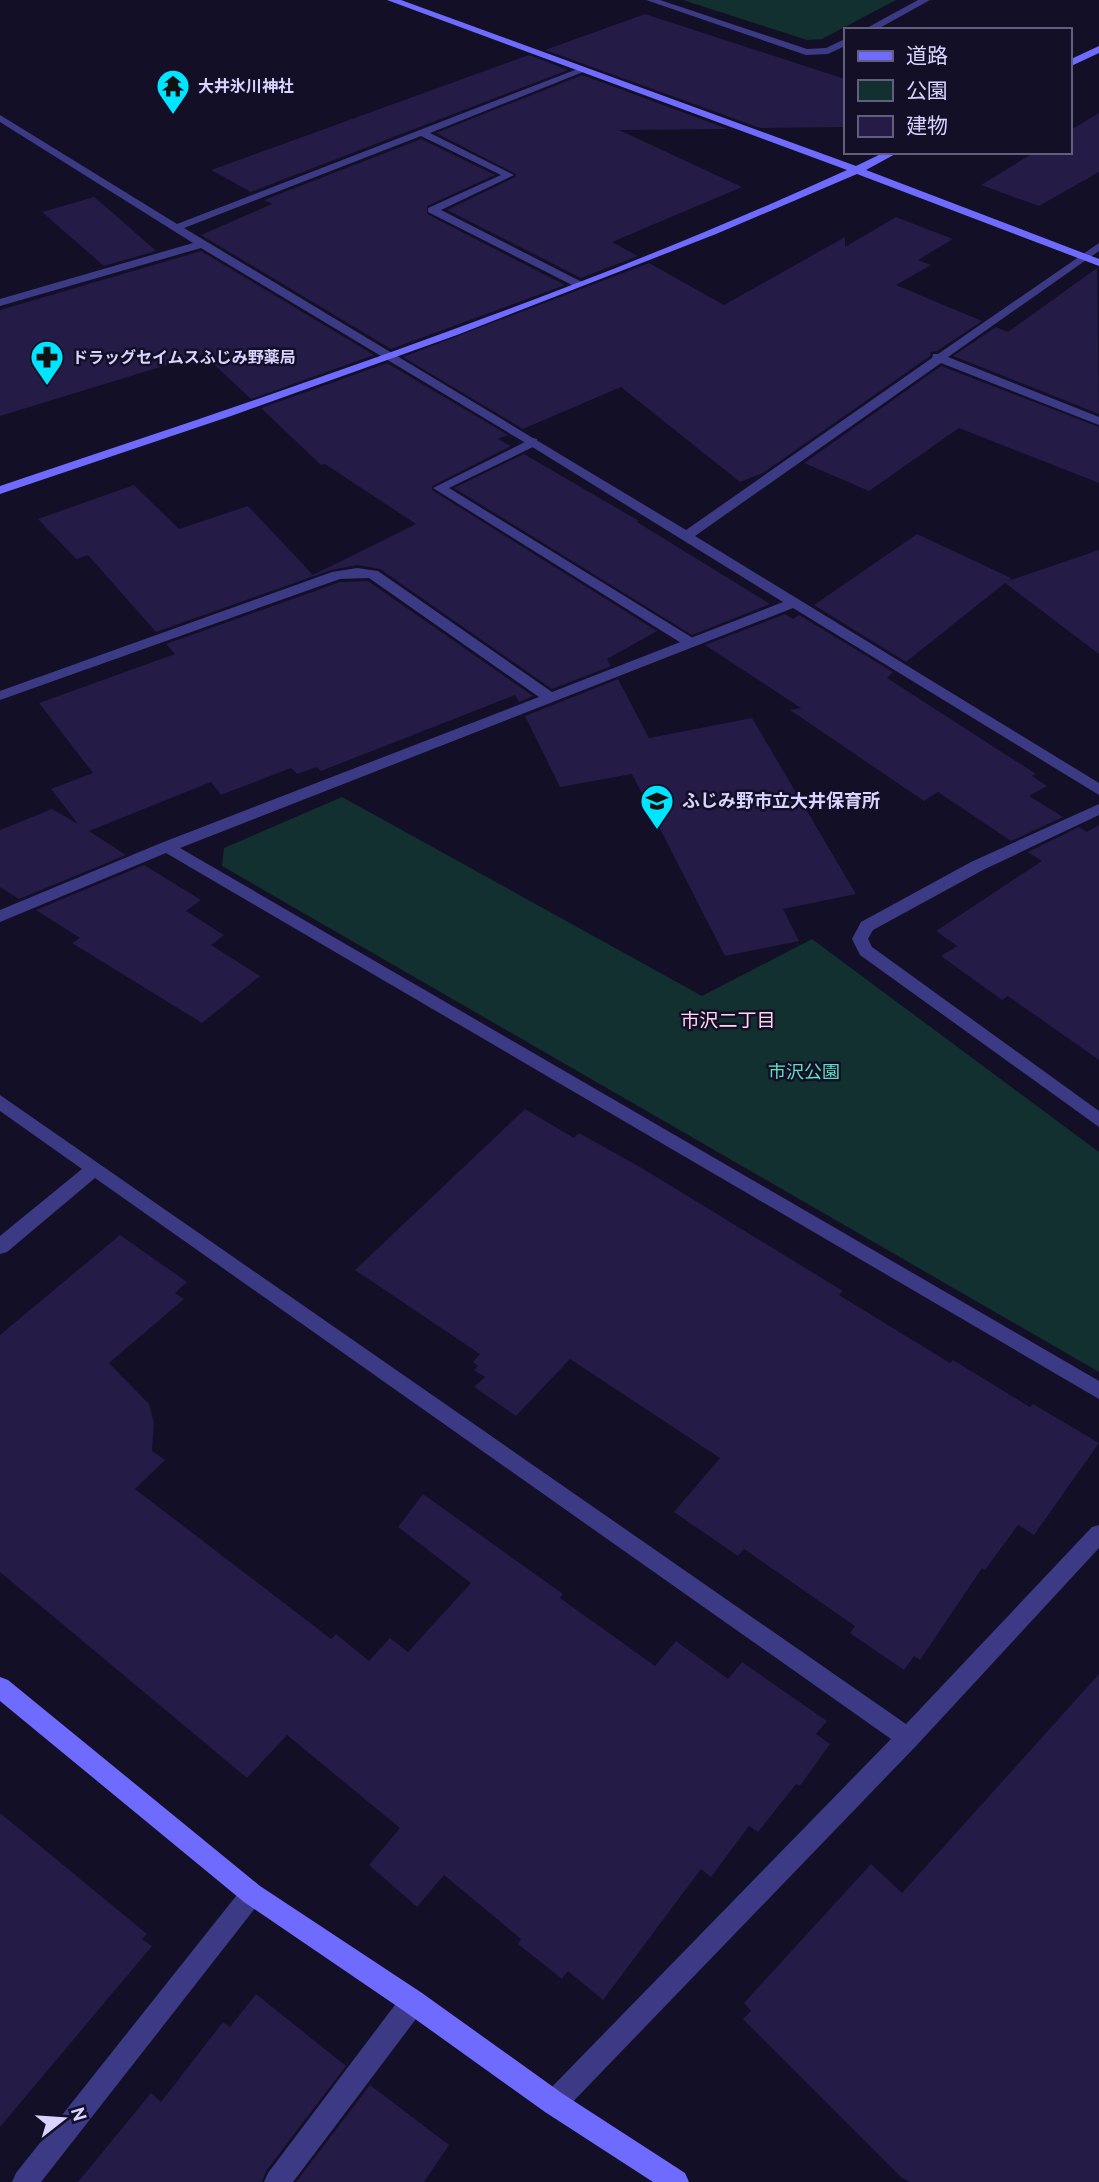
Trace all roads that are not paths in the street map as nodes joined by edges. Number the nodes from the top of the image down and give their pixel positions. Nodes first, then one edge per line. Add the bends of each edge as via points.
1 (392, 0) edge
2 (652, 0) edge
3 (925, 0) edge
4 (872, 28) edge
5 (844, 43) edge
6 (1099, 49) edge
7 (1071, 63) edge
8 (583, 71) junction
9 (0, 118) edge
10 (423, 133) junction
11 (890, 154) edge
12 (857, 170) junction
13 (178, 227) junction
14 (201, 244) junction
15 (1099, 246) edge
16 (1083, 257) junction
17 (1099, 263) edge
18 (578, 284) junction
19 (0, 303) edge
20 (389, 357) junction
21 (937, 358) junction
22 (1099, 421) edge
23 (533, 442) junction
24 (0, 490) edge
25 (686, 536) junction
26 (795, 602) junction
27 (691, 643) junction
28 (0, 696) edge
29 (551, 698) junction
30 (1099, 790) edge
31 (1099, 809) edge
32 (167, 847) junction
33 (0, 916) edge
34 (0, 1102) edge
35 (1099, 1120) edge
36 (94, 1169) junction
37 (0, 1247) edge
38 (1099, 1391) edge
39 (1099, 1534) edge
40 (0, 1687) edge
41 (908, 1738) junction
42 (252, 1894) junction
43 (413, 2002) junction
44 (554, 2103) junction
45 (25, 2182) edge
46 (277, 2182) edge
47 (676, 2182) edge

1 - 8 street
2 - 5 street via 806,52 828,51
3 - 4 street
6 - 7 street
8 - 10 street
8 - 12 street
9 - 13 street
10 - 13 street
10 - 18 street via 509,175 432,210
11 - 12 street
12 - 16 street
12 - 18 street
13 - 14 street
14 - 19 street
14 - 20 street
15 - 16 street
16 - 17 street
16 - 21 street
18 - 20 street
20 - 23 street
20 - 24 street
21 - 22 street
21 - 25 street
23 - 25 street
23 - 27 street via 439,488
25 - 26 street
26 - 27 street
26 - 30 street
27 - 29 street
28 - 29 street via 337,575 357,572 373,574
29 - 32 street
31 - 35 street via 977,866 867,926 860,939 866,951
32 - 33 street
32 - 38 street
34 - 36 street
36 - 37 street
36 - 41 street
39 - 41 street
40 - 42 street
41 - 44 street
42 - 43 street
42 - 45 street
43 - 44 street
43 - 46 street
44 - 47 street

